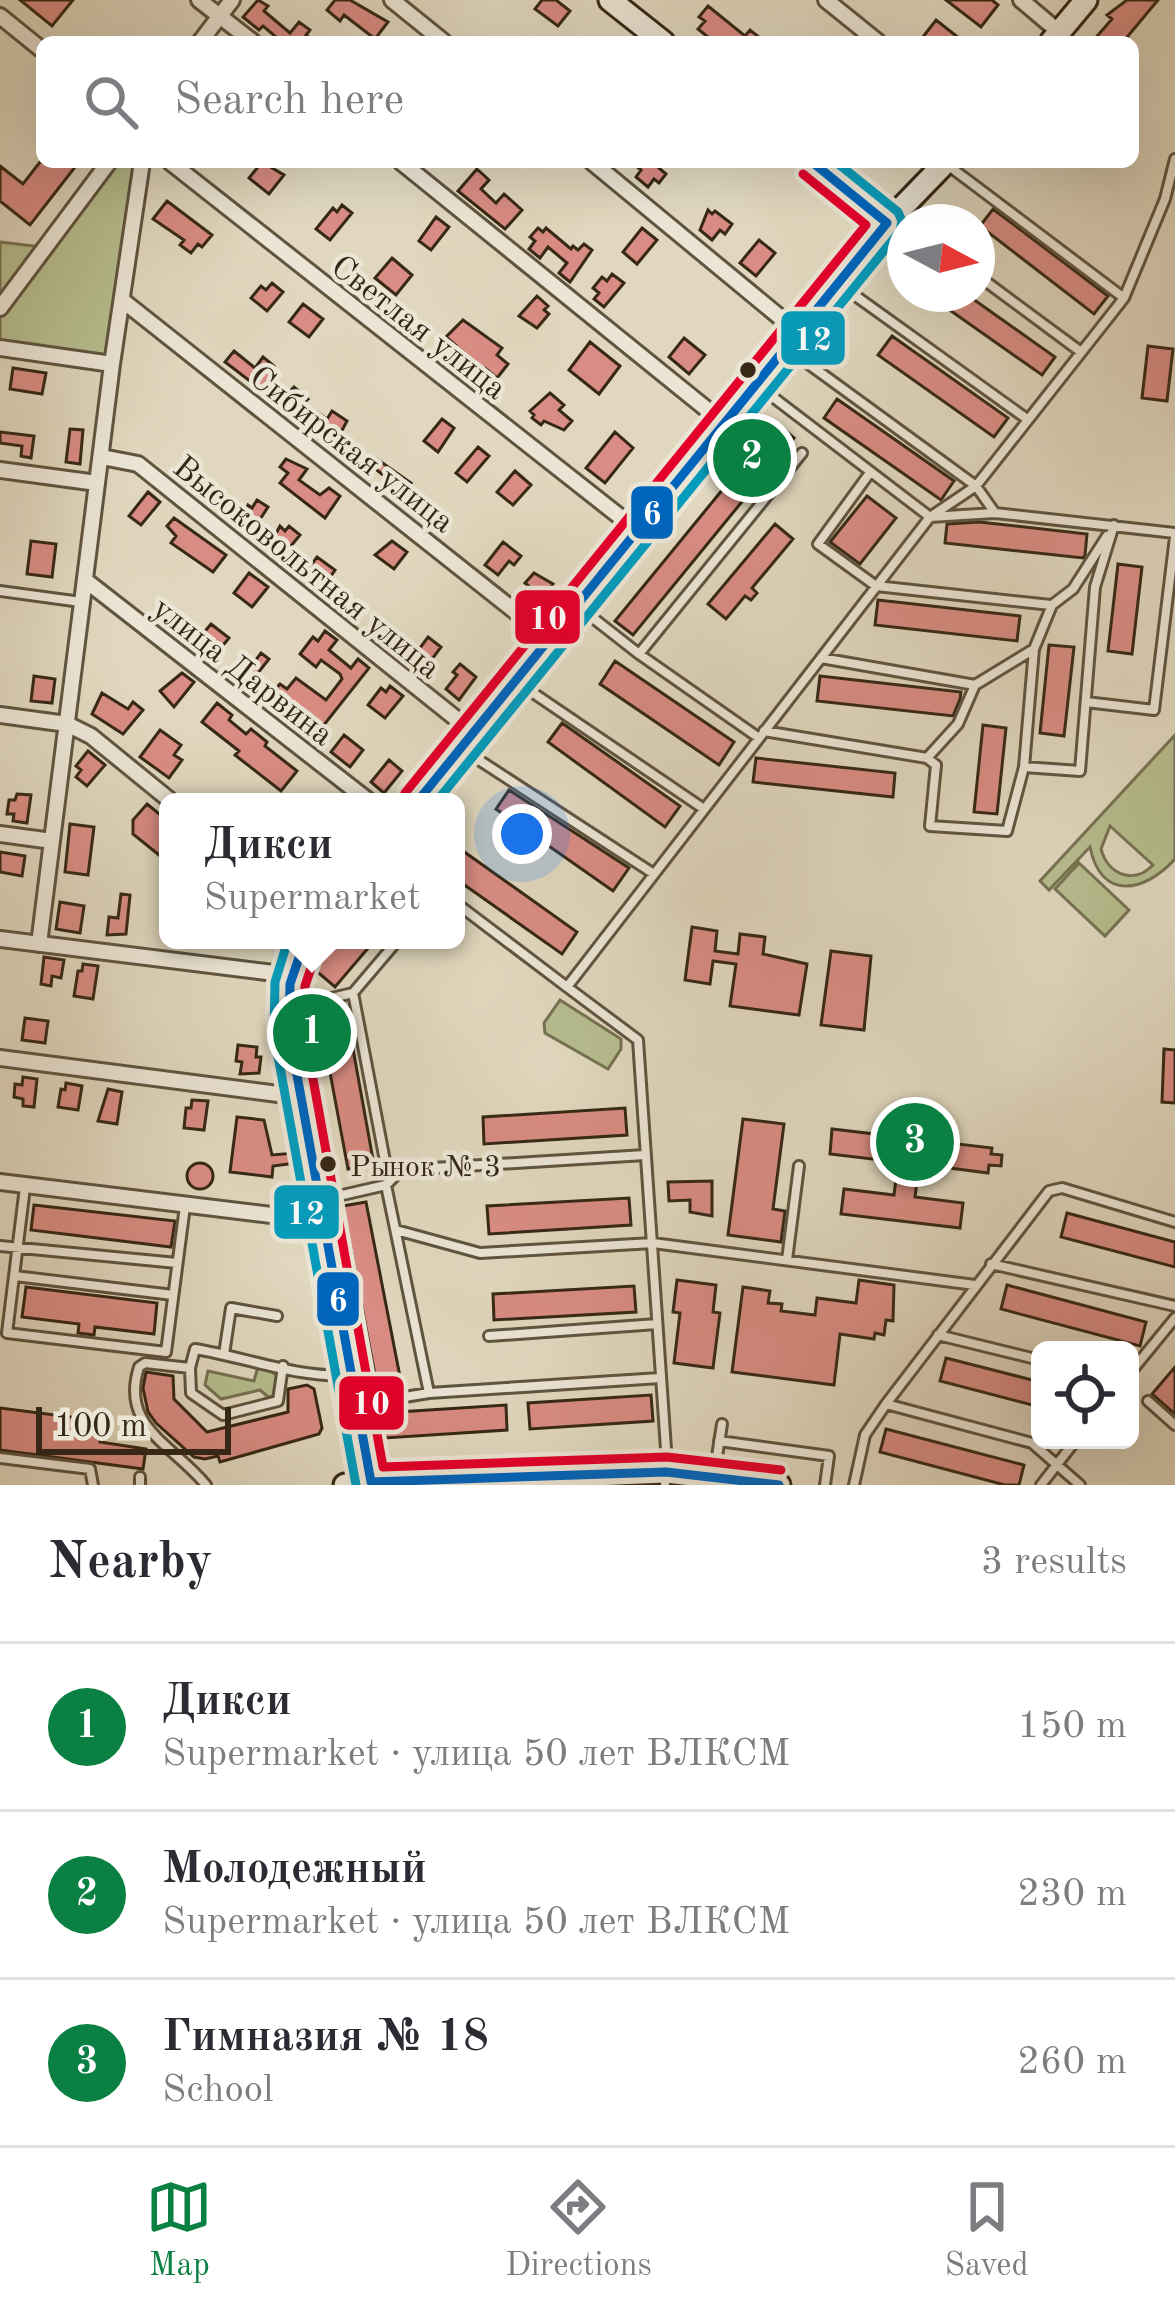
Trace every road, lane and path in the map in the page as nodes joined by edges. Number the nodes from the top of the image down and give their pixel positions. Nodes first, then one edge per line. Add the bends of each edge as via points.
1 (199, 0) edge
2 (232, 0) edge
3 (392, 0) edge
4 (610, 0) edge
5 (826, 0) edge
6 (1021, 0) edge
7 (1087, 0) edge
8 (220, 15) junction
9 (0, 16) edge
10 (204, 36) edge
11 (246, 36) edge
12 (437, 36) edge
13 (655, 36) edge
14 (871, 36) edge
15 (1054, 36) edge
16 (1056, 36) edge
17 (36, 45) edge
18 (1175, 159) edge
19 (105, 168) edge
20 (141, 168) edge
21 (178, 168) edge
22 (408, 168) edge
23 (599, 168) edge
24 (820, 168) edge
25 (942, 168) edge
26 (953, 168) edge
27 (914, 204) edge
28 (887, 221) edge
29 (887, 237) edge
30 (839, 284) junction
31 (995, 288) edge
32 (1124, 298) junction
33 (122, 300) junction
34 (0, 308) edge
35 (793, 340) junction
36 (0, 348) edge
37 (1081, 352) junction
38 (112, 364) junction
39 (757, 385) junction
40 (1027, 419) junction
41 (725, 424) junction
42 (802, 453) dead end
43 (102, 457) junction
44 (0, 470) edge
45 (869, 474) junction
46 (97, 483) junction
47 (976, 487) junction
48 (995, 513) junction
49 (929, 517) junction
50 (1114, 525) junction
51 (638, 531) junction
52 (1175, 535) edge
53 (85, 580) junction
54 (876, 586) junction
55 (0, 591) edge
56 (82, 603) junction
57 (1052, 605) junction
58 (578, 606) junction
59 (550, 639) junction
60 (1034, 649) junction
61 (639, 654) junction
62 (821, 658) junction
63 (516, 681) junction
64 (975, 685) junction
65 (1086, 702) junction
66 (0, 715) edge
67 (68, 724) junction
68 (762, 735) junction
69 (467, 740) junction
70 (927, 758) junction
71 (1024, 766) junction
72 (161, 793) edge
73 (358, 793) edge
74 (424, 793) edge
75 (704, 809) junction
76 (0, 834) edge
77 (52, 841) junction
78 (654, 874) junction
79 (465, 910) edge
80 (0, 939) edge
81 (39, 944) junction
82 (301, 949) edge
83 (390, 949) edge
84 (290, 975) junction
85 (567, 987) junction
86 (353, 993) junction
87 (287, 1009) junction
88 (0, 1058) edge
89 (301, 1097) junction
90 (645, 1155) junction
91 (800, 1166) dead end
92 (0, 1182) edge
93 (388, 1183) junction
94 (25, 1186) junction
95 (185, 1206) junction
96 (321, 1207) junction
97 (1175, 1222) edge
98 (396, 1230) junction
99 (652, 1243) junction
100 (0, 1246) edge
101 (18, 1248) junction
102 (787, 1260) junction
103 (177, 1263) junction
104 (991, 1264) junction
105 (15, 1276) junction
106 (975, 1285) junction
107 (173, 1295) junction
108 (1175, 1306) edge
109 (277, 1316) dead end
110 (1175, 1318) edge
111 (657, 1324) junction
112 (938, 1335) junction
113 (489, 1336) dead end
114 (224, 1354) junction
115 (1031, 1358) edge
116 (1139, 1362) edge
117 (283, 1366) junction
118 (190, 1368) junction
119 (352, 1375) junction
120 (660, 1378) junction
121 (429, 1393) junction
122 (1148, 1401) dead end
123 (886, 1404) junction
124 (357, 1405) junction
125 (722, 1424) dead end
126 (1175, 1425) edge
127 (719, 1442) junction
128 (1069, 1449) edge
129 (0, 1458) edge
130 (1056, 1465) junction
131 (714, 1476) junction
132 (666, 1478) edge
133 (371, 1481) junction
134 (476, 1481) edge
135 (93, 1485) edge
136 (206, 1485) edge
137 (345, 1485) edge
138 (779, 1485) edge
139 (825, 1485) edge
140 (854, 1485) edge
141 (1041, 1485) edge
142 (1080, 1485) edge

1 - 8 street
2 - 8 street
3 - 12 street
4 - 13 main road
5 - 14 street
6 - 15 street
7 - 16 main road
8 - 10 street
8 - 11 street
9 - 17 street
18 - 32 lane
19 - 34 street
20 - 33 street
21 - 51 street, Светлая улица
22 - 41 street
23 - 35 street
24 - 28 main road
25 - 27 main road
26 - 32 lane
29 - 30 main road
30 - 35 main road
30 - 40 lane
31 - 37 lane
32 - 37 lane
33 - 38 street
33 - 59 street, Сибирская улица
35 - 39 main road
35 - 47 lane
36 - 38 street
37 - 40 lane
38 - 43 street
39 - 41 main road
39 - 45 lane
40 - 47 lane
41 - 51 main road
42 - 61 lane
43 - 46 street
43 - 69 street, Высоковольтная улица via 137,464
44 - 46 street
45 - 49 lane
45 - 54 lane via 818,544
46 - 53 street
47 - 48 lane
47 - 49 lane
48 - 49 lane
48 - 50 lane
49 - 54 lane
50 - 52 lane
50 - 57 lane via 1073,590
50 - 65 lane via 1095,587
51 - 58 main road
52 - 65 lane via 1154,710
53 - 56 street
53 - 73 street, улица Дарвина
54 - 57 lane
54 - 62 lane
55 - 56 lane
56 - 67 street
57 - 60 lane
58 - 59 main road
58 - 61 lane
59 - 63 main road
60 - 64 lane
60 - 71 lane
61 - 68 lane
62 - 64 lane
62 - 68 lane
63 - 69 main road
63 - 75 lane
64 - 70 lane via 958,724
65 - 71 lane via 1080,771
66 - 67 street
67 - 72 street
67 - 77 street
68 - 70 lane
68 - 75 lane
69 - 74 main road
69 - 78 lane
70 - 71 lane via 936,765 930,826 1007,830
75 - 78 lane
76 - 77 street
77 - 81 street
78 - 85 lane
79 - 85 lane
80 - 81 street
81 - 84 street
82 - 84 main road
83 - 86 lane
84 - 87 main road
85 - 90 lane via 638,1040
86 - 87 lane
86 - 93 lane
87 - 89 main road
88 - 89 street
89 - 96 main road
90 - 93 lane via 401,1171
90 - 99 lane
91 - 102 lane
92 - 94 street
93 - 96 lane
93 - 98 lane
94 - 95 street
94 - 101 lane
95 - 96 street via 304,1219
95 - 103 lane
96 - 119 main road
97 - 104 lane via 1062,1188 1048,1191
98 - 99 lane via 480,1253
98 - 121 lane
99 - 102 lane
99 - 111 lane
100 - 101 lane
101 - 103 lane
101 - 105 lane
102 - 106 lane
103 - 107 lane
104 - 106 lane
104 - 108 lane
105 - 107 lane
105 - 107 lane via 7,1333 166,1352
106 - 112 lane
109 - 114 lane via 231,1308
110 - 116 lane
111 - 113 lane
111 - 120 lane
112 - 115 lane
112 - 123 lane
114 - 117 lane
114 - 118 lane via 195,1349
117 - 118 lane via 278,1401 223,1415 191,1393
117 - 119 lane
118 - 136 lane via 139,1367 133,1399 138,1418
119 - 124 main road
120 - 121 lane
120 - 132 lane
121 - 124 lane
122 - 126 lane
123 - 130 lane via 1032,1444
123 - 140 lane via 866,1435
124 - 133 main road
125 - 127 lane
127 - 131 lane
127 - 139 lane via 829,1456
128 - 130 lane
129 - 135 lane via 90,1469
130 - 141 lane
130 - 142 lane
131 - 132 main road
131 - 138 main road
132 - 134 main road
133 - 134 main road
133 - 137 main road

